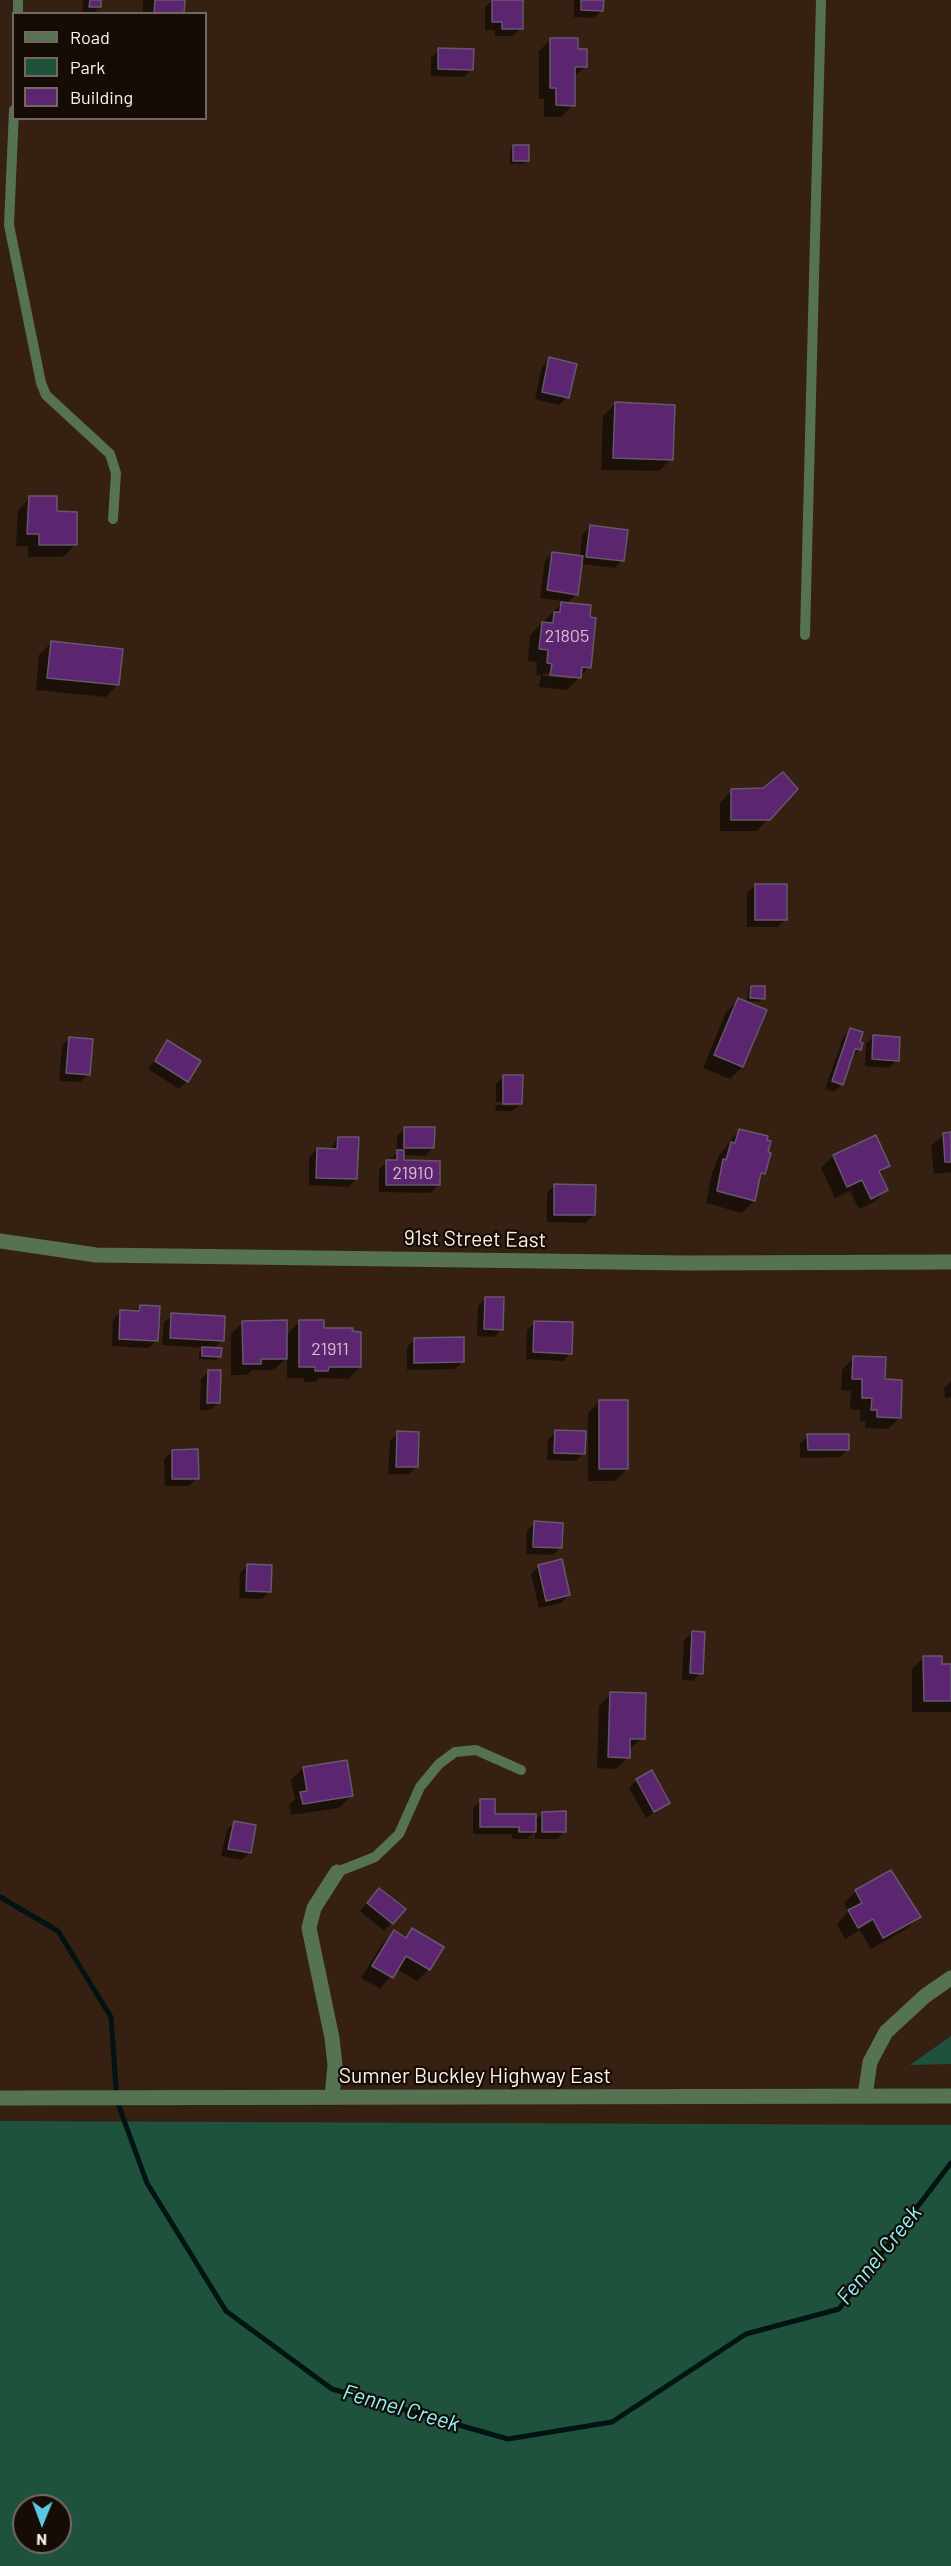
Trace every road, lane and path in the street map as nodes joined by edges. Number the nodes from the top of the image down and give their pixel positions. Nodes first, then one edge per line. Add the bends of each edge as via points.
1 (821, 0) edge
2 (14, 120) edge
3 (113, 519) dead end
4 (805, 635) dead end
5 (0, 1241) edge
6 (951, 1262) edge
7 (521, 1770) dead end
8 (337, 1872) joint
9 (951, 1978) edge
10 (865, 2096) junction
11 (951, 2096) edge
12 (332, 2097) junction
13 (0, 2098) edge

1 - 4 lane
2 - 3 lane via 9,225 41,383 46,394 110,454 116,480
5 - 6 street, 91st Street East via 96,1255 687,1263
7 - 8 lane via 476,1750 455,1752 438,1764 420,1787 399,1834 375,1857
8 - 12 street via 314,1908 309,1928 333,2047
9 - 10 street via 886,2032 870,2062
10 - 11 street, Sumner Buckley Highway East
10 - 12 street, Sumner Buckley Highway East
12 - 13 street, Sumner Buckley Highway East

